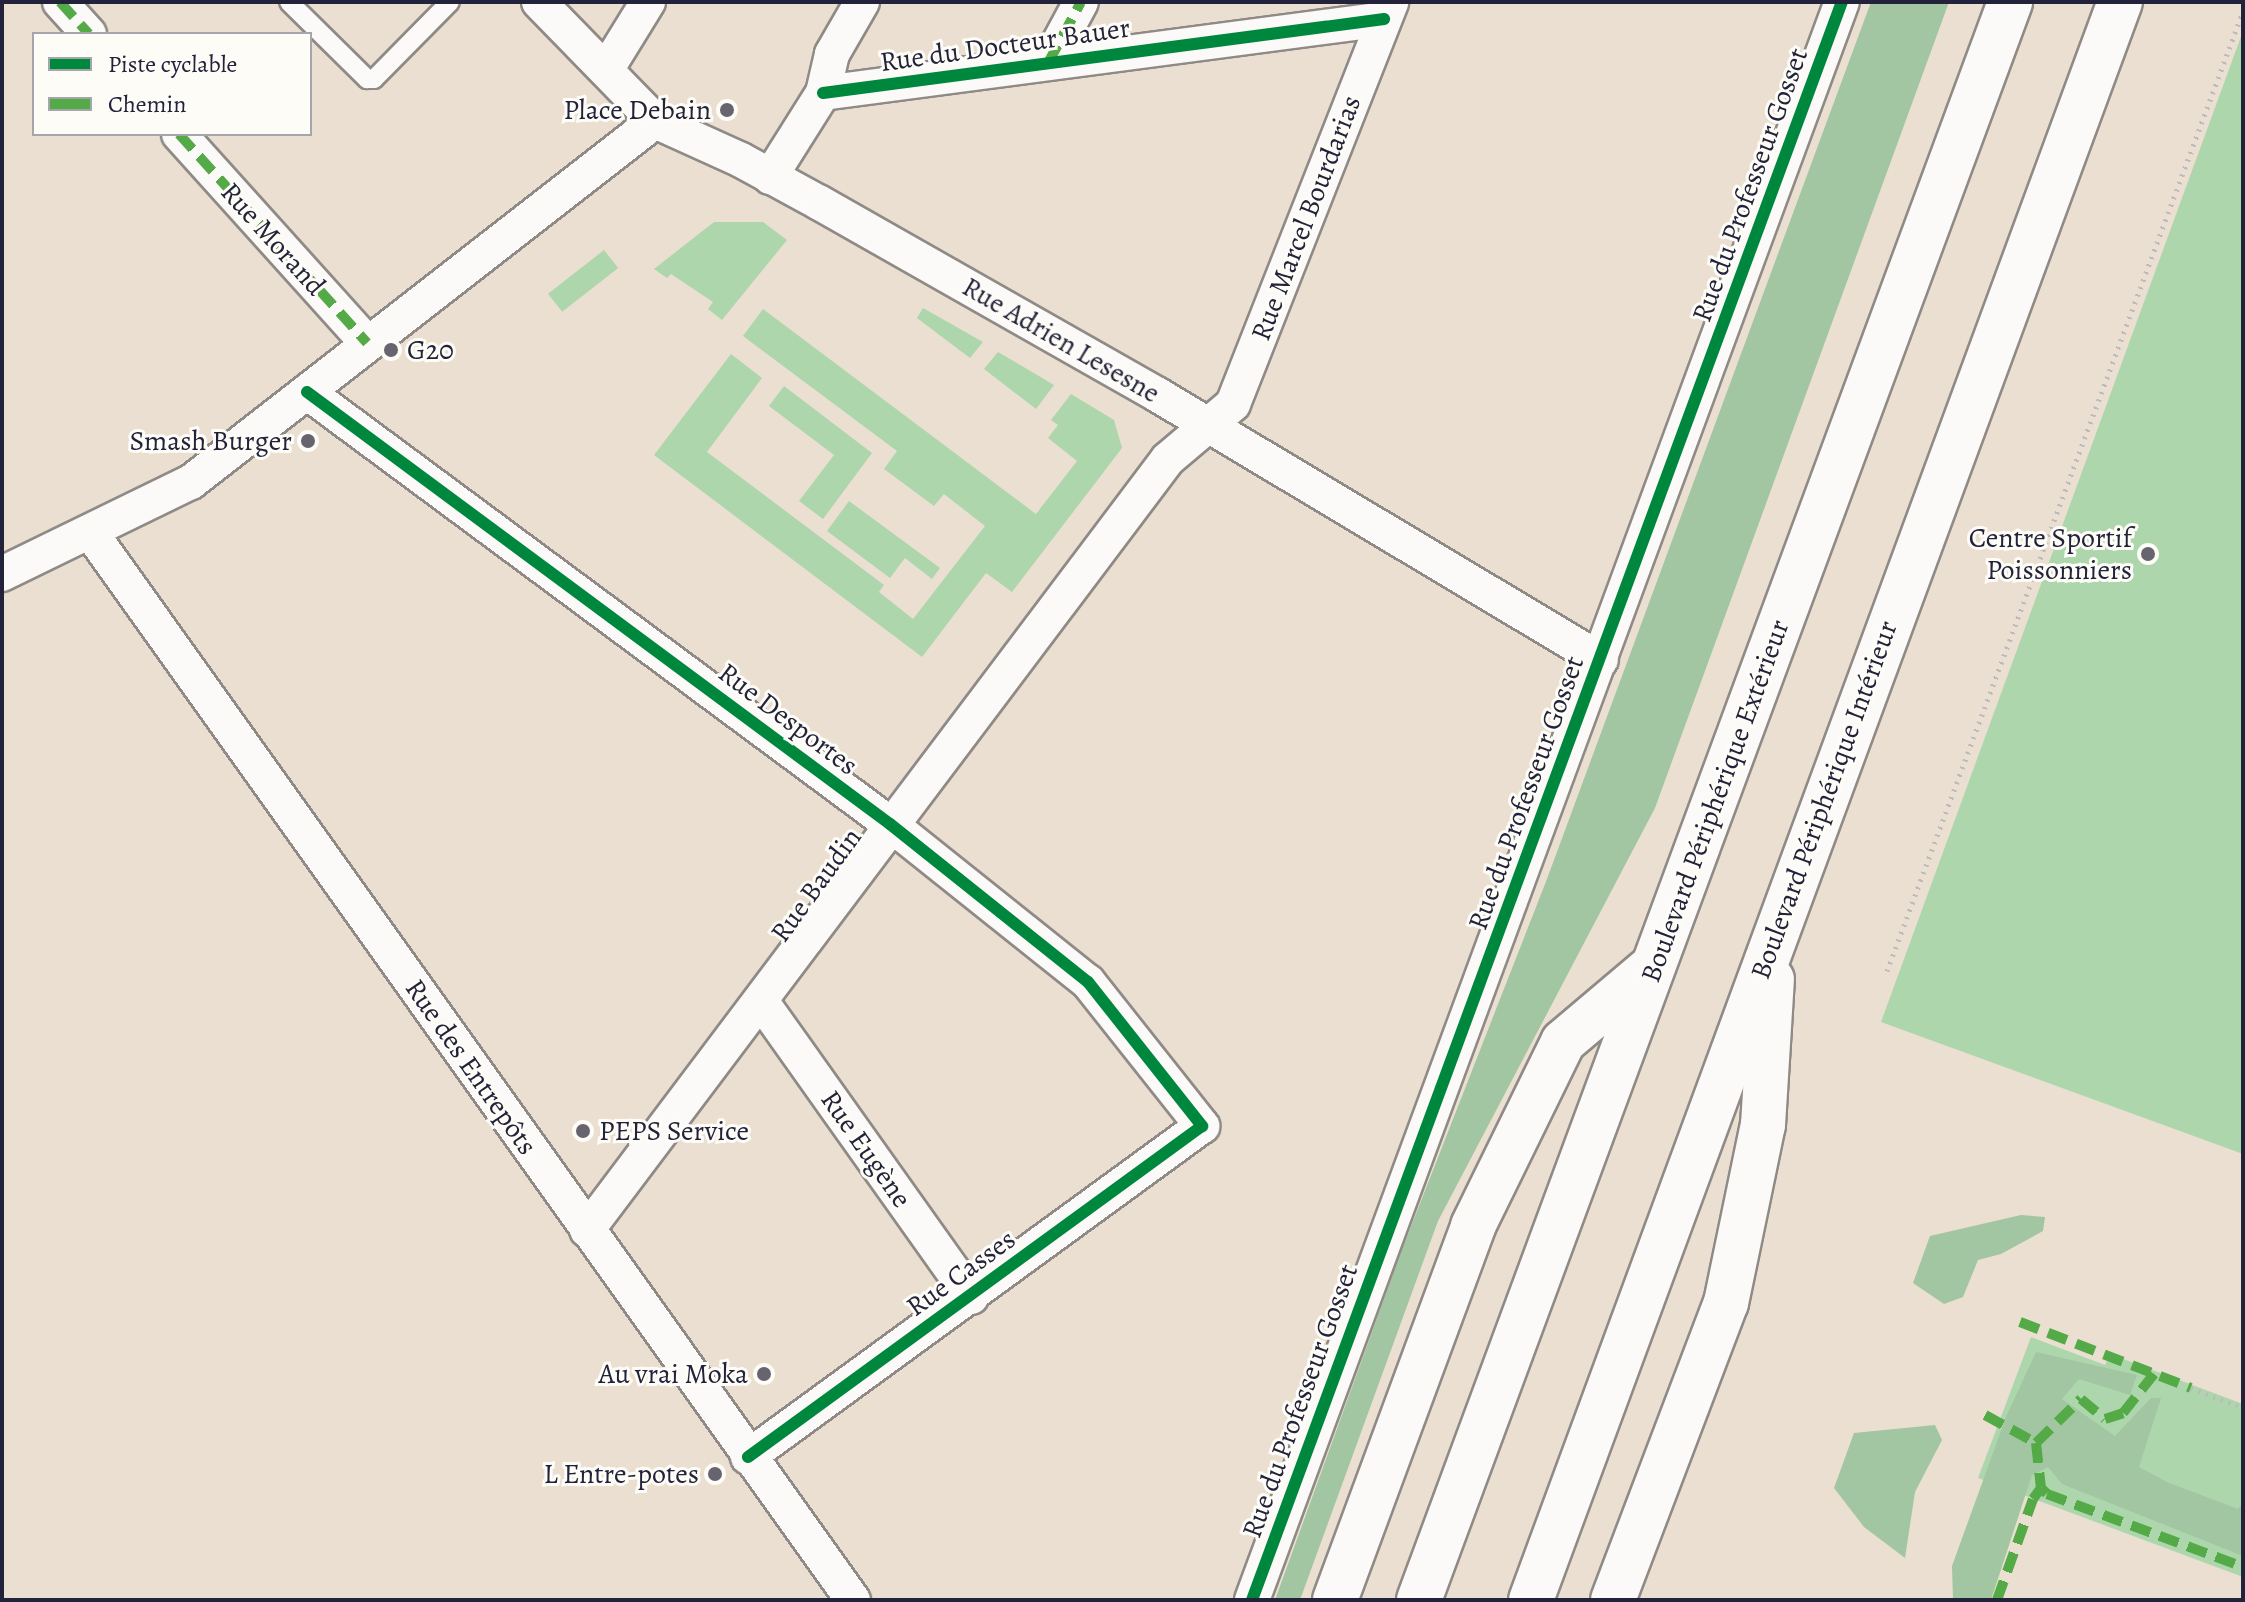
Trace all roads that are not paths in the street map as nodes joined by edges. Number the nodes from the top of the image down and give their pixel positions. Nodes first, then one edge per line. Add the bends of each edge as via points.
1 (60, 2) edge
2 (289, 2) edge
3 (450, 2) edge
4 (539, 2) edge
5 (648, 2) edge
6 (862, 2) edge
7 (1081, 2) edge
8 (1842, 2) edge
9 (2010, 2) edge
10 (2120, 2) edge
11 (1387, 10) edge
12 (87, 32) edge
13 (1048, 63) junction
14 (606, 70) junction
15 (823, 93) junction
16 (655, 121) junction
17 (181, 136) edge
18 (770, 177) junction
19 (367, 343) junction
20 (307, 392) junction
21 (1209, 426) junction
22 (91, 533) junction
23 (2, 574) edge
24 (1601, 660) junction
25 (890, 824) junction
26 (1775, 933) junction
27 (1655, 964) junction
28 (761, 1001) junction
29 (1202, 1126) joint
30 (587, 1230) junction
31 (971, 1297) junction
32 (748, 1457) junction
33 (853, 1600) edge
34 (1252, 1600) edge
35 (1335, 1600) edge
36 (1419, 1600) edge
37 (1531, 1600) edge
38 (1613, 1600) edge

1 - 12 street
2 - 3 lane via 367,79 374,79
4 - 14 street, Rue Adrien Lesesne
5 - 14 street
6 - 15 street via 832,54
7 - 13 street
8 - 24 street, Rue du Professeur Gosset
9 - 27 highway, Boulevard Périphérique Extérieur
10 - 26 highway, Boulevard Périphérique Intérieur
11 - 13 street, Rue du Docteur Bauer
11 - 21 street, Rue Marcel Bourdarias via 1233,404
13 - 15 street, Rue du Docteur Bauer
14 - 16 street, Rue Adrien Lesesne
15 - 18 street
16 - 18 street, Rue Adrien Lesesne
16 - 19 street
17 - 19 street, Rue Morand
18 - 21 street, Rue Adrien Lesesne
19 - 20 street
20 - 22 street via 191,482
20 - 25 street, Rue Desportes
21 - 24 street, Rue Adrien Lesesne
21 - 25 street, Rue Baudin via 1168,459
22 - 23 street
22 - 30 street, Rue des Entrepôts
24 - 34 street, Rue du Professeur Gosset
25 - 28 street, Rue Baudin
25 - 29 street, Rue Desportes via 1088,982
26 - 37 highway, Boulevard Périphérique Intérieur
26 - 38 highway via 1763,1125 1726,1303
27 - 35 highway via 1563,1042 1473,1226
27 - 36 highway, Boulevard Périphérique Extérieur
28 - 30 street, Rue Baudin
28 - 31 street, Rue Eugène
29 - 31 street, Rue Casses
30 - 32 street, Rue des Entrepôts
31 - 32 street, Rue Casses
32 - 33 street, Rue des Entrepôts

